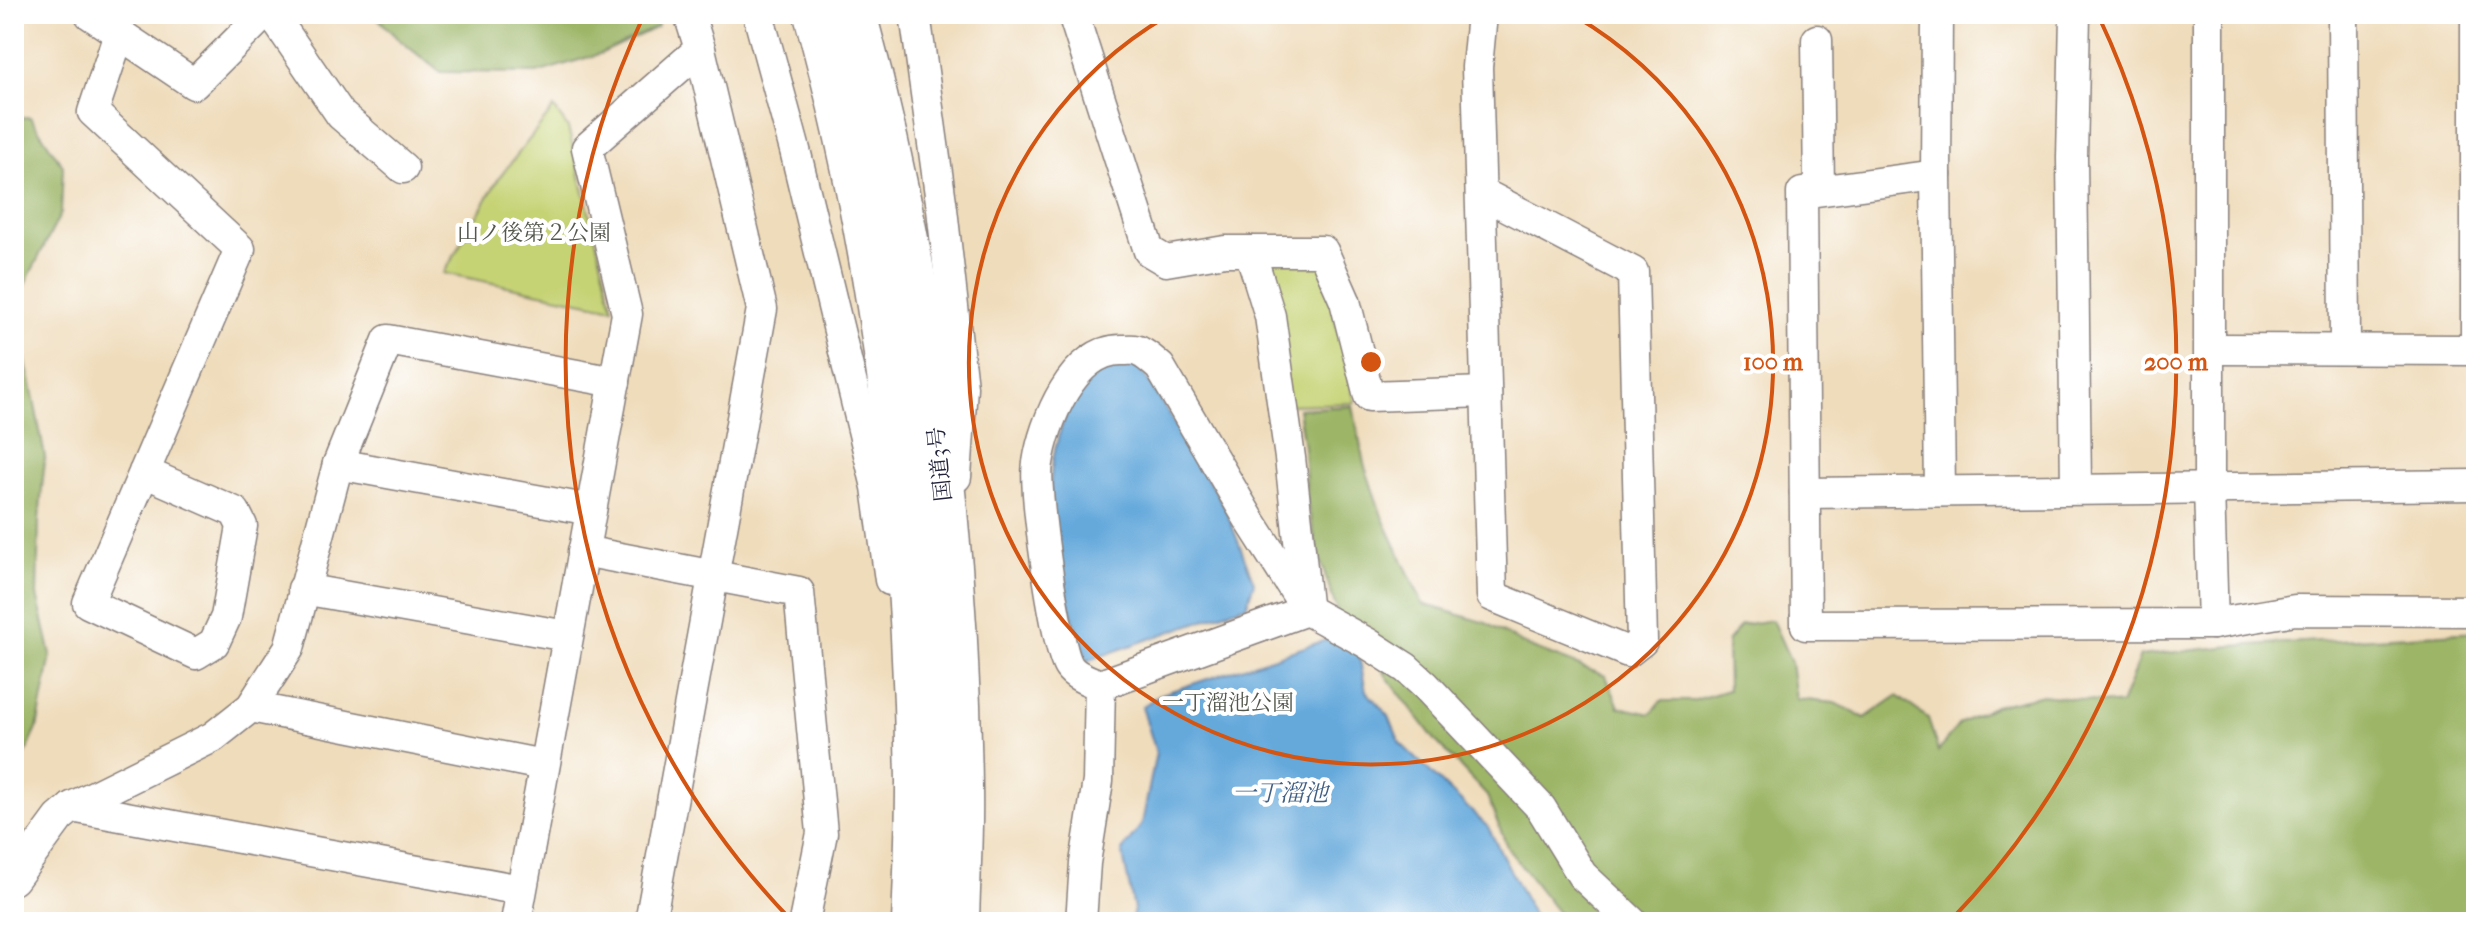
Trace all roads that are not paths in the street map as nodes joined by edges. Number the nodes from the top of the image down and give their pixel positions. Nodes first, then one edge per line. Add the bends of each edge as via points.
1 (90, 14) edge
2 (264, 14) edge
3 (272, 14) edge
4 (689, 14) edge
5 (758, 14) edge
6 (816, 14) edge
7 (854, 14) edge
8 (915, 14) edge
9 (1073, 14) edge
10 (1482, 14) edge
11 (1937, 14) edge
12 (2075, 14) edge
13 (2209, 14) edge
14 (2343, 14) edge
15 (2476, 14) edge
16 (119, 34) junction
17 (1817, 40) dead end
18 (700, 49) junction
19 (403, 168) dead end
20 (1936, 175) junction
21 (1819, 189) junction
22 (1482, 193) junction
23 (1250, 251) junction
24 (2345, 348) junction
25 (2210, 349) junction
26 (2476, 350) edge
27 (615, 382) junction
28 (1486, 392) junction
29 (338, 464) junction
30 (144, 472) junction
31 (2476, 485) edge
32 (2076, 488) junction
33 (2209, 488) junction
34 (1940, 491) junction
35 (1805, 493) junction
36 (591, 510) junction
37 (583, 551) junction
38 (950, 568) junction
39 (712, 577) junction
40 (303, 589) junction
41 (1307, 610) junction
42 (2476, 611) edge
43 (2213, 624) junction
44 (567, 636) junction
45 (1100, 685) junction
46 (251, 707) junction
47 (543, 765) junction
48 (918, 785) junction
49 (72, 807) junction
50 (14, 879) edge
51 (521, 890) junction
52 (516, 922) edge
53 (650, 922) edge
54 (804, 922) edge
55 (914, 922) edge
56 (957, 922) edge
57 (1081, 922) edge
58 (1632, 922) edge

1 - 16 street
2 - 16 street via 194,84
3 - 19 street via 341,115
4 - 18 street
5 - 48 street via 877,487
6 - 48 highway, 国道3号 via 837,88 870,251 896,418 912,603
7 - 38 highway, 国道3号 via 916,285
8 - 38 street via 962,387
9 - 23 street via 1149,251 1166,261
10 - 22 street via 1477,67
11 - 20 street
12 - 32 street
13 - 25 street
14 - 24 street
15 - 26 street
16 - 30 street via 93,112 240,249
17 - 21 street
18 - 27 street via 587,148 627,314
18 - 39 street via 762,309
20 - 21 street
20 - 34 street
21 - 35 street via 1802,193
22 - 28 street
22 - 28 street via 1633,272 1642,641 1628,652 1492,596
23 - 28 street via 1323,251 1345,301 1369,396
23 - 41 street via 1270,316
24 - 25 street
24 - 26 street
25 - 33 street
27 - 29 street via 388,340
27 - 36 street
29 - 36 street
29 - 40 street
30 - 30 street via 88,603 196,654 214,643 226,617 242,526 235,512
31 - 33 street
32 - 33 street
32 - 34 street
33 - 43 street
34 - 35 street
35 - 43 street via 1806,625
36 - 37 street
37 - 39 street
37 - 44 street
38 - 56 highway, 国道3号 via 960,789
39 - 53 street
39 - 54 street via 799,592 822,833
40 - 44 street
40 - 46 street via 289,648
41 - 45 street
41 - 45 street via 1160,367 1139,351 1110,349 1068,382 1037,464 1037,501 1061,643 1069,667
41 - 58 street via 1367,643 1426,686 1541,808 1582,875
42 - 43 street via 2295,610
44 - 47 street
45 - 57 street via 1098,781
46 - 47 street
46 - 49 street via 213,737
47 - 51 street
48 - 55 highway, 国道3号
49 - 50 street
49 - 51 street
51 - 52 street

